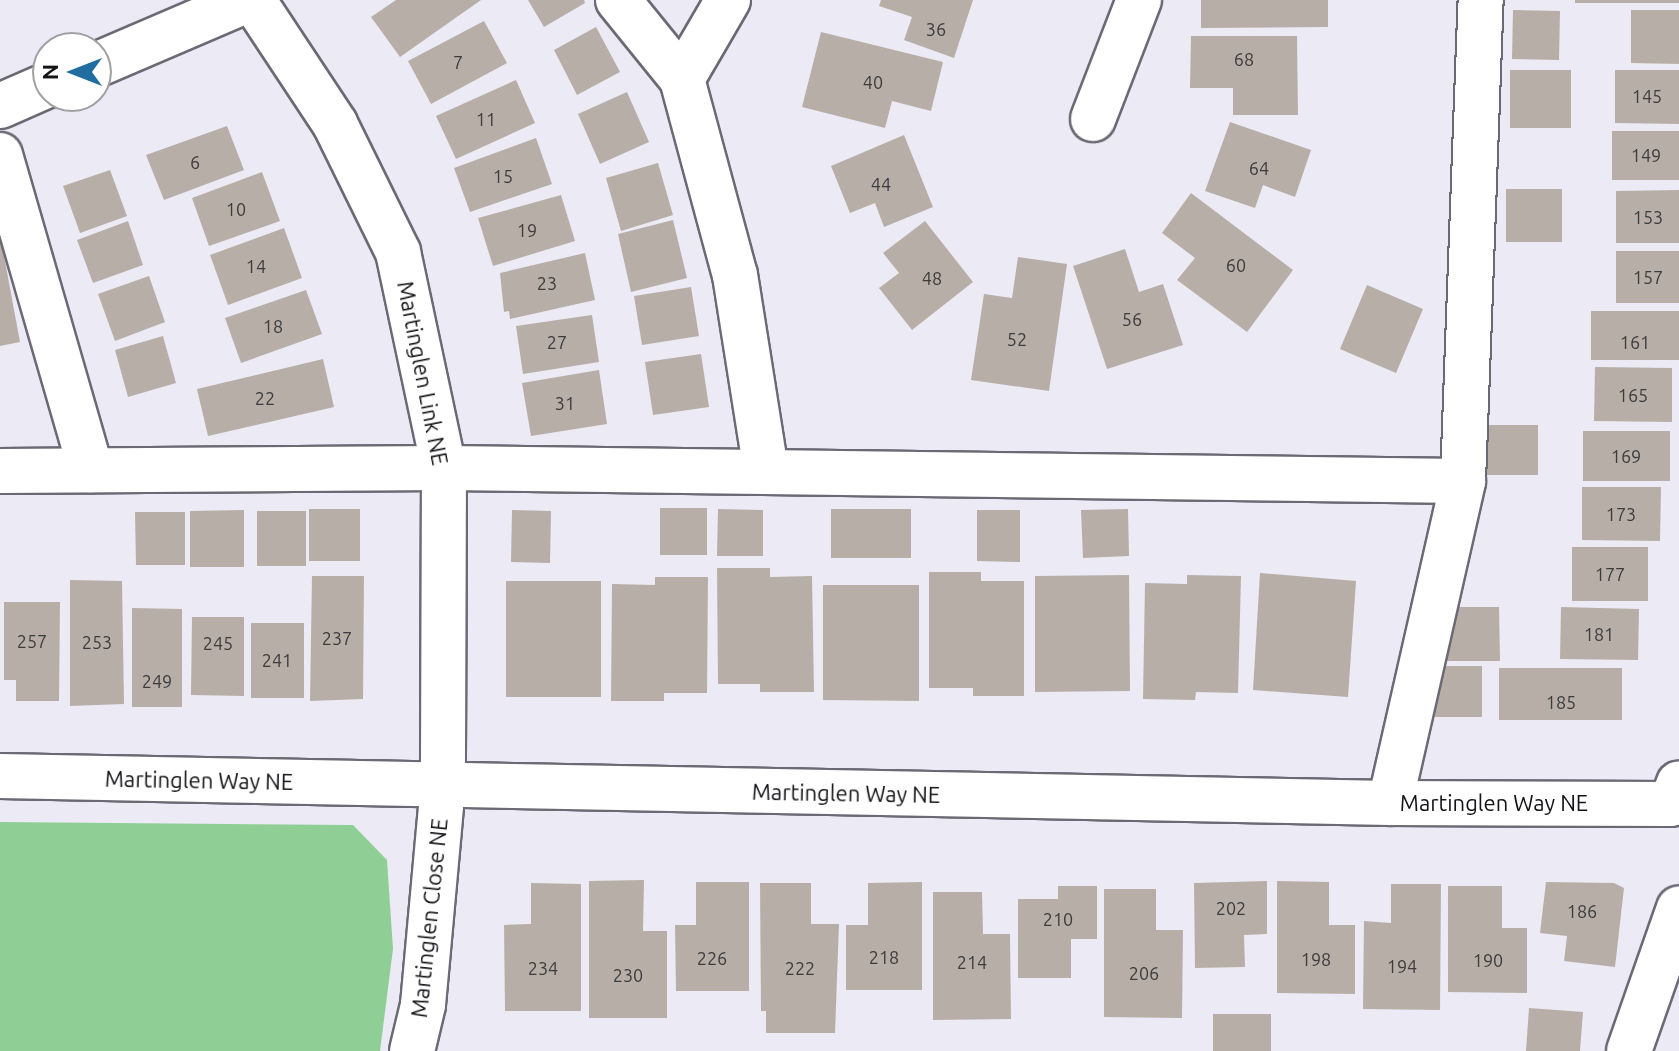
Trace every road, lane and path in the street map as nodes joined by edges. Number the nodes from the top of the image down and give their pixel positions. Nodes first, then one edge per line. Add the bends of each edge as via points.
1 (251, 0) edge
2 (618, 0) edge
3 (728, 0) edge
4 (1139, 0) edge
5 (1481, 0) edge
6 (112, 58) edge
7 (682, 79) junction
8 (32, 92) edge
9 (0, 106) edge
10 (1093, 119) dead end
11 (0, 155) edge
12 (444, 468) junction
13 (91, 470) junction
14 (766, 470) junction
15 (0, 471) edge
16 (1463, 481) junction
17 (0, 776) edge
18 (1679, 783) edge
19 (443, 785) junction
20 (1390, 803) junction
21 (1679, 908) edge
22 (412, 1051) edge
23 (1629, 1051) edge

1 - 6 street
1 - 12 street, Martinglen Link NE via 335,124 398,252
2 - 7 street
3 - 7 street
4 - 10 street
5 - 16 street
7 - 14 street via 735,275
8 - 9 street
11 - 13 street
12 - 13 street
12 - 14 street
12 - 19 street, Martinglen Link NE
13 - 15 street
14 - 16 street
16 - 20 street
17 - 19 street, Martinglen Way NE
18 - 20 street, Martinglen Way NE via 1671,804
19 - 20 street, Martinglen Way NE
19 - 22 street, Martinglen Close NE via 423,1005
21 - 23 street

